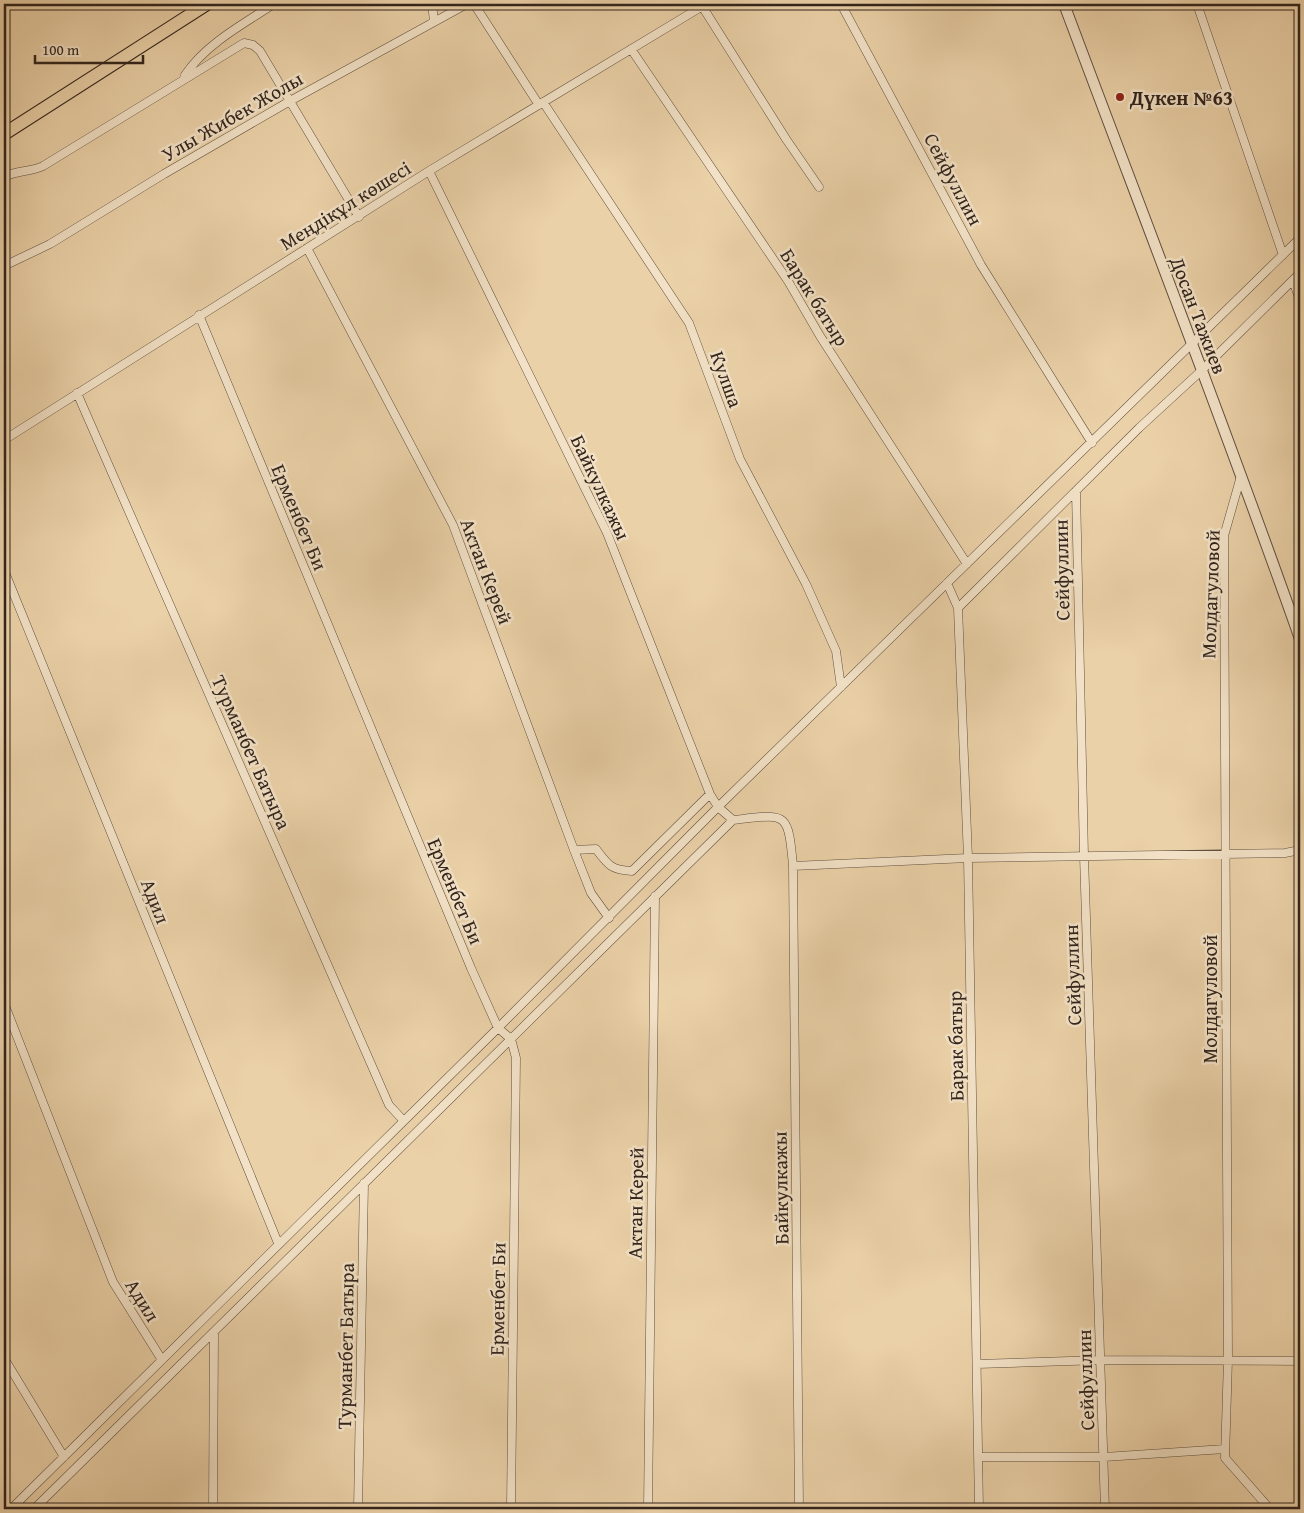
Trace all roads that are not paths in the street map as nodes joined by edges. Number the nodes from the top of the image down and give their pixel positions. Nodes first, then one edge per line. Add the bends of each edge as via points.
1 (207, 4) edge
2 (274, 4) edge
3 (432, 4) edge
4 (464, 4) edge
5 (476, 4) edge
6 (841, 4) edge
7 (1064, 4) edge
8 (1197, 4) edge
9 (704, 5) edge
10 (434, 21) junction
11 (631, 49) junction
12 (182, 79) junction
13 (290, 101) junction
14 (541, 104) junction
15 (4, 134) edge
16 (429, 171) junction
17 (4, 177) edge
18 (819, 187) dead end
19 (359, 217) junction
20 (1300, 238) edge
21 (307, 248) junction
22 (1283, 255) junction
23 (4, 266) edge
24 (1300, 273) edge
25 (1293, 280) junction
26 (1300, 301) edge
27 (199, 315) junction
28 (1191, 345) junction
29 (1201, 371) junction
30 (77, 393) junction
31 (4, 440) edge
32 (1092, 442) junction
33 (1242, 474) junction
34 (1076, 491) junction
35 (967, 564) junction
36 (4, 570) edge
37 (948, 584) junction
38 (958, 608) junction
39 (1300, 639) edge
40 (842, 687) junction
41 (710, 794) junction
42 (718, 807) junction
43 (733, 820) junction
44 (574, 850) junction
45 (1300, 850) edge
46 (1224, 854) junction
47 (1084, 856) junction
48 (968, 858) junction
49 (793, 866) junction
50 (655, 896) junction
51 (609, 918) junction
52 (4, 1003) edge
53 (498, 1028) junction
54 (511, 1039) junction
55 (403, 1120) junction
56 (364, 1183) junction
57 (278, 1243) junction
58 (214, 1332) junction
59 (4, 1358) edge
60 (1228, 1359) junction
61 (162, 1360) junction
62 (1101, 1360) junction
63 (1300, 1361) edge
64 (977, 1364) junction
65 (1225, 1449) junction
66 (64, 1457) junction
67 (978, 1457) junction
68 (1104, 1457) junction
69 (10, 1509) edge
70 (34, 1509) edge
71 (213, 1509) edge
72 (358, 1509) edge
73 (511, 1509) edge
74 (648, 1509) edge
75 (799, 1509) edge
76 (979, 1509) edge
77 (1105, 1509) edge
78 (1270, 1509) edge

1 - 15 highway
2 - 12 street via 195,60
3 - 10 street
4 - 5 street, Улы Жибек Жолы
4 - 10 street, Улы Жибек Жолы
5 - 14 street, Кулша
6 - 32 street, Сейфуллин via 981,264
7 - 28 street, Досан Тажиев
8 - 22 street
9 - 11 street, Меңдіқұл көшесі
9 - 18 street
10 - 13 street, Улы Жибек Жолы
11 - 14 street, Меңдіқұл көшесі
11 - 35 street, Барак батыр via 788,281
12 - 13 street via 249,43 260,51
12 - 17 street via 43,166
13 - 19 street
13 - 23 street, Улы Жибек Жолы via 50,244
14 - 16 street, Меңдіқұл көшесі
14 - 40 street, Кулша via 689,323 740,459 806,584 836,650
16 - 19 street, Меңдіқұл көшесі
16 - 41 street, Байкулкажы via 607,533
19 - 21 street, Меңдіқұл көшесі
20 - 22 street
21 - 27 street, Меңдіқұл көшесі
21 - 44 street, Актан Керей via 454,525
22 - 28 street
24 - 25 street
25 - 26 street
25 - 29 street
27 - 30 street, Меңдіқұл көшесі
27 - 53 street, Ерменбет Би via 470,968
28 - 29 street, Досан Тажиев
28 - 32 street
29 - 33 street, Досан Тажиев
29 - 34 street via 1138,428
30 - 31 street, Меңдіқұл көшесі
30 - 55 street, Турманбет Батыра via 389,1105
32 - 35 street
33 - 39 street, Досан Тажиев
33 - 46 street, Молдагуловой via 1224,536
34 - 38 street
34 - 47 street, Сейфуллин
35 - 37 street
36 - 57 street, Адил
37 - 38 street, Барак батыр
37 - 40 street
38 - 48 street, Барак батыр
40 - 42 street
41 - 42 street, Байкулкажы
41 - 44 street via 632,870 620,870 606,864 596,849
42 - 43 street, Байкулкажы
42 - 51 street
43 - 49 street, Байкулкажы via 771,816 784,821 790,829
43 - 50 street
44 - 51 street, Актан Керей via 591,893
45 - 46 street
46 - 47 street
46 - 60 street, Молдагуловой
47 - 48 street
47 - 62 street, Сейфуллин
48 - 49 street
48 - 64 street, Барак батыр
49 - 75 street, Байкулкажы
50 - 54 street
50 - 74 street, Актан Керей
51 - 53 street
52 - 61 street, Адил via 113,1282
53 - 54 street, Ерменбет Би
53 - 55 street
54 - 56 street
54 - 73 street, Ерменбет Би via 516,1058
55 - 57 street
56 - 58 street
56 - 72 street, Турманбет Батыра
57 - 61 street
58 - 70 street
58 - 71 street
59 - 66 street
60 - 62 street
60 - 63 street
60 - 65 street, Молдагуловой
61 - 66 street
62 - 64 street
62 - 68 street, Сейфуллин
64 - 67 street, Барак батыр
65 - 68 street
65 - 78 street, Молдагуловой via 1225,1458
66 - 69 street
67 - 68 street
67 - 76 street, Барак батыр
68 - 77 street, Сейфуллин

